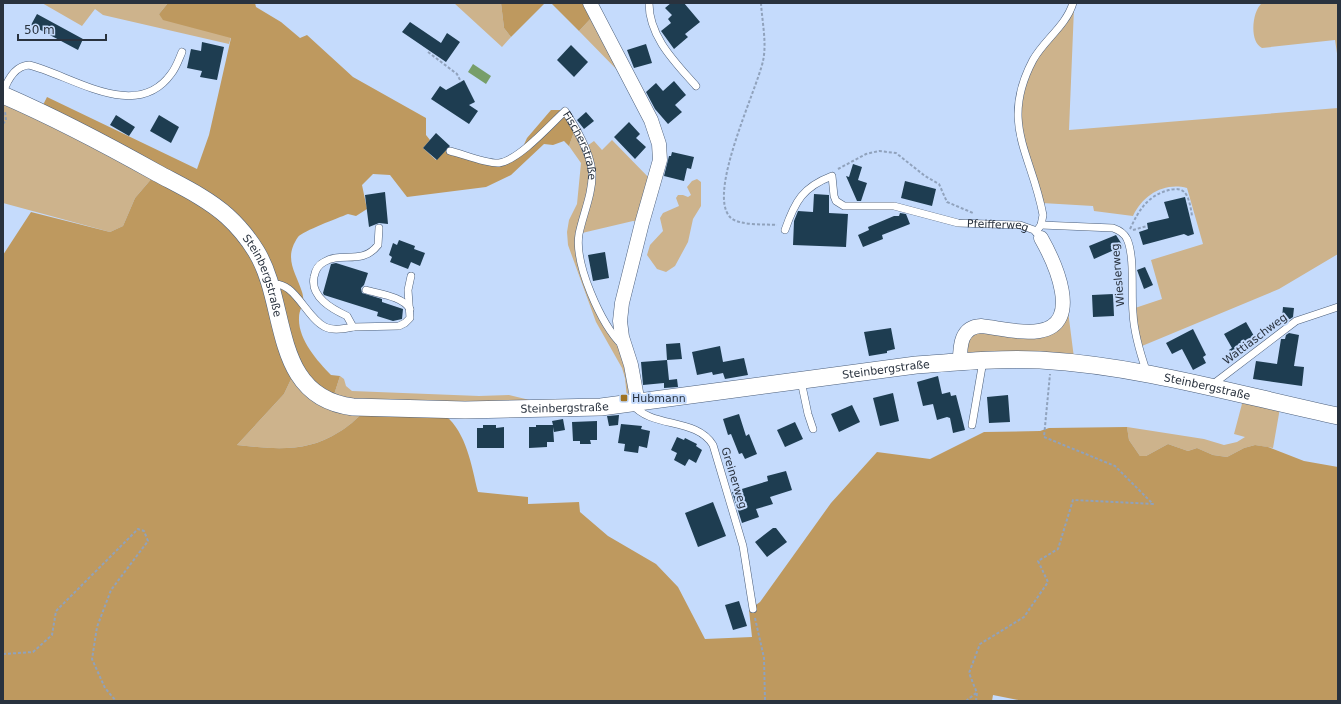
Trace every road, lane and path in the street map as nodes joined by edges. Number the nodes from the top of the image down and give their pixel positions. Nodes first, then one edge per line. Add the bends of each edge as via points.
1 (590, 3) edge
2 (649, 3) edge
3 (761, 3) edge
4 (1073, 3) edge
5 (182, 52) dead end
6 (428, 52) dead end
7 (461, 82) dead end
8 (696, 86) dead end
9 (3, 94) edge
10 (3, 109) edge
11 (3, 124) edge
12 (450, 151) dead end
13 (832, 176) junction
14 (1192, 216) dead end
15 (995, 224) junction
16 (1147, 226) dead end
17 (379, 228) dead end
18 (785, 228) joint
19 (1040, 231) junction
20 (411, 276) dead end
21 (270, 285) junction
22 (366, 290) dead end
23 (1338, 307) edge
24 (410, 309) junction
25 (353, 327) junction
26 (626, 350) junction
27 (960, 361) junction
28 (983, 361) junction
29 (1051, 361) junction
30 (1147, 373) junction
31 (801, 380) junction
32 (1210, 387) junction
33 (635, 403) junction
34 (1338, 416) edge
35 (972, 425) dead end
36 (813, 429) dead end
37 (753, 609) joint
38 (3, 654) edge
39 (977, 693) junction
40 (116, 701) edge
41 (765, 701) edge
42 (966, 701) edge
43 (976, 701) edge

1 - 26 street, Fischerstraße via 651,120 660,152 659,167 642,223 622,308 620,329
2 - 8 lane via 649,13 656,34 664,48
3 - 18 path via 763,60 730,159 724,185 724,203 731,219 738,222
4 - 19 lane via 1062,23 1032,62 1022,85 1019,106 1020,139 1041,205 1043,220
5 - 9 lane via 164,82 156,88 134,95 102,92 29,65 13,74
6 - 7 path via 457,74
9 - 21 street, Steinbergstraße via 96,139 217,207 236,224 251,243
10 - 11 path via 7,117
12 - 26 lane, Fischerstraße via 499,163 521,150 565,111 585,149 592,173 592,184 578,244 581,263 605,325
13 - 15 lane, Pfeifferweg via 836,201 844,206 894,206 958,222
13 - 15 path via 841,167 866,154 879,151 896,153 939,184 951,205
13 - 18 lane via 813,184 804,192
14 - 16 path via 1185,193 1171,190 1160,193 1143,204 1129,231
15 - 19 lane, Pfeifferweg via 1026,226
17 - 25 lane via 378,245 369,253 364,256 330,260 319,266 315,273 313,282 317,294 337,312 347,316
19 - 27 street, Pfeifferweg via 1063,296 1060,319 1051,327 1039,331 974,327 963,337
19 - 30 lane, Wieslerweg via 1113,228 1126,237 1130,251 1134,326
20 - 24 lane via 408,290
21 - 25 lane via 278,284 289,288 308,314 325,327 341,330
21 - 33 street, Steinbergstraße via 284,342 295,369 312,391 335,404 353,407 465,410
22 - 24 lane via 396,299
23 - 32 lane, Wattiaschweg via 1296,321
24 - 25 lane via 408,321 402,325
26 - 33 street, Fischerstraße via 632,370
27 - 28 street, Steinbergstraße
27 - 31 street, Steinbergstraße
28 - 29 street, Steinbergstraße
28 - 35 lane
29 - 30 street, Steinbergstraße
29 - 39 path via 1044,437 1115,466 1153,504 1073,500 1058,549 1038,561 1048,582 1024,617 980,644 969,673
30 - 32 street, Steinbergstraße
31 - 33 street, Steinbergstraße
31 - 36 lane
32 - 34 street, Steinbergstraße
33 - 37 lane, Greinerweg via 639,411 648,416 697,431 713,445 742,546
37 - 41 path via 764,658
38 - 40 path via 33,652 52,634 56,611 138,529 144,531 148,541 111,590 97,627 92,659 105,688
39 - 42 path
39 - 43 path

